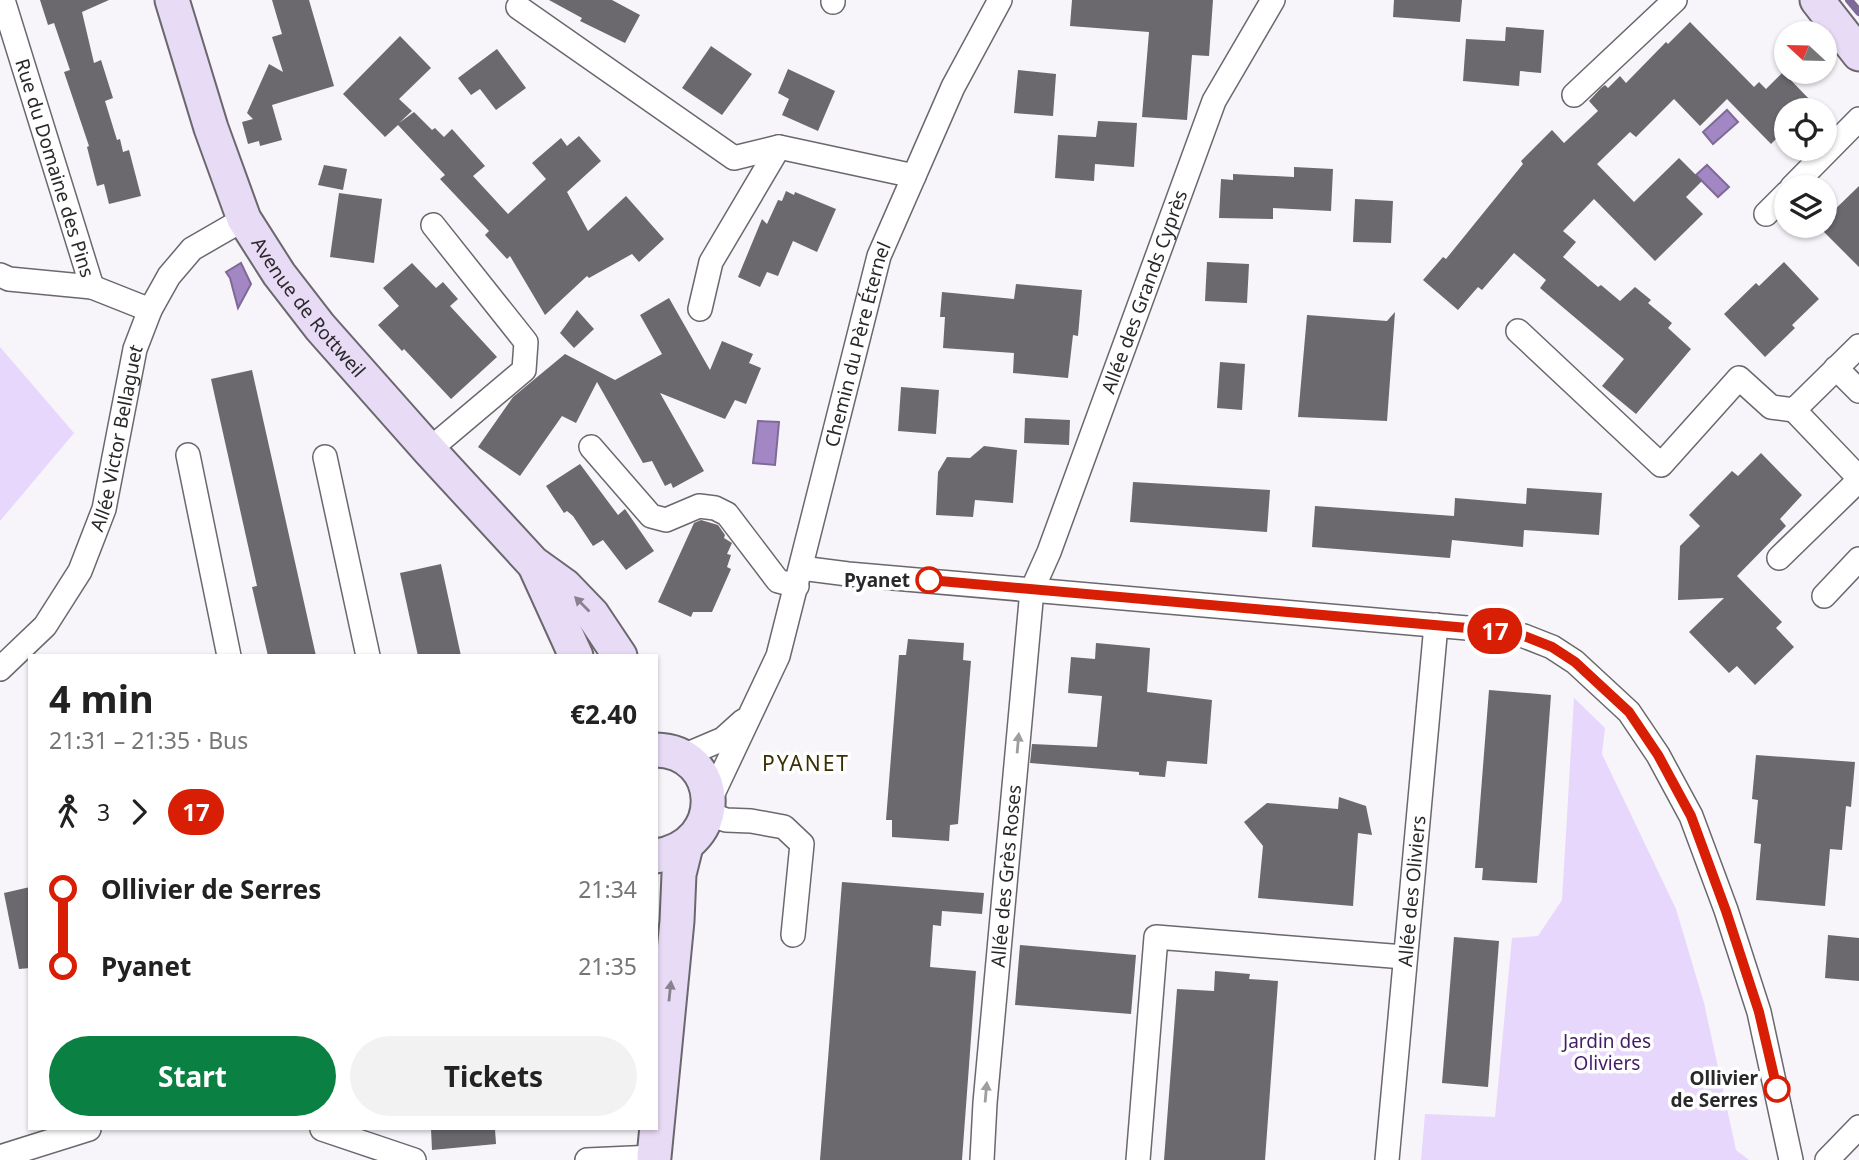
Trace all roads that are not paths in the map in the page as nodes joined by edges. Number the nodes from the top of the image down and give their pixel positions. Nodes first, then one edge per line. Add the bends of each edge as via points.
1 (3, 0) edge
2 (172, 0) edge
3 (1000, 0) edge
4 (1273, 0) edge
5 (1675, 0) edge
6 (1817, 0) edge
7 (518, 8) dead end
8 (1859, 54) edge
9 (1574, 95) dead end
10 (1859, 119) edge
11 (779, 147) junction
12 (1804, 175) edge
13 (914, 176) junction
14 (1774, 206) edge
15 (1766, 214) dead end
16 (244, 219) junction
17 (433, 225) dead end
18 (0, 275) edge
19 (92, 287) junction
20 (700, 309) dead end
21 (150, 310) junction
22 (1518, 331) dead end
23 (1859, 346) edge
24 (1836, 368) junction
25 (1859, 391) edge
26 (1794, 410) junction
27 (591, 447) dead end
28 (429, 450) junction
29 (188, 455) dead end
30 (325, 457) dead end
31 (1859, 479) edge
32 (1779, 558) dead end
33 (1859, 559) edge
34 (533, 562) junction
35 (799, 577) junction
36 (1032, 590) junction
37 (1824, 596) dead end
38 (1436, 625) junction
39 (229, 654) edge
40 (368, 654) edge
41 (575, 654) edge
42 (619, 654) edge
43 (0, 669) edge
44 (756, 704) junction
45 (665, 747) edge
46 (708, 808) junction
47 (671, 851) edge
48 (793, 935) dead end
49 (1404, 957) junction
50 (658, 1110) edge
51 (1859, 1127) edge
52 (86, 1130) edge
53 (325, 1130) edge
54 (656, 1130) edge
55 (654, 1149) edge
56 (1840, 1156) edge
57 (0, 1157) edge
58 (414, 1160) edge
59 (587, 1160) edge
60 (982, 1160) edge
61 (1138, 1160) edge
62 (1387, 1160) edge
63 (1791, 1160) edge

1 - 19 street, Rue du Domaine des Pins
2 - 16 main road, Avenue de Rottweil
3 - 13 street, Chemin du Père Éternel via 953,87
4 - 36 street, Allée des Grands Cyprès via 1214,101
5 - 9 street
6 - 8 main road
7 - 11 street via 734,158
10 - 12 street
11 - 13 street
11 - 20 street via 710,262
13 - 35 street, Chemin du Père Éternel via 879,257
14 - 15 street
16 - 21 street, Allée Victor Bellaguet via 192,248
16 - 28 main road, Avenue de Rottweil via 320,327
17 - 28 street via 526,342 524,370
18 - 19 street, Rue du Domaine des Pins
19 - 21 street
21 - 43 street, Allée Victor Bellaguet via 135,349 104,509 80,571 45,626
22 - 26 street via 1661,465 1739,378 1771,408
23 - 24 street
24 - 25 street
24 - 26 street
26 - 31 street
27 - 35 street via 651,516 666,520 699,506 715,508 727,514 778,581
28 - 34 main road, Avenue de Rottweil
29 - 39 street
30 - 40 street
31 - 32 street
33 - 37 street
34 - 41 main road, Avenue de Rottweil
42 -> 34 main road, Avenue de Rottweil via 592,614
35 - 36 street via 848,574
35 - 44 street, Chemin du Père Éternel via 778,656
36 - 38 street
60 -> 36 street, Allée des Grès Roses
38 - 49 street, Allée des Oliviers
38 - 63 street via 1524,636 1552,647 1601,684 1629,712 1651,744 1691,816 1726,911 1759,1012
44 - 45 street, Chemin du Père Éternel via 723,738
44 - 46 street, Chemin du Père Éternel
45 - 46 main road via 696,768 705,784
46 - 47 main road via 699,834
46 - 48 street via 726,820 784,827 802,845
50 -> 47 main road via 676,935 679,874
49 - 61 street via 1156,937
49 - 62 street, Allée des Oliviers
51 - 56 street
52 - 57 street
53 - 58 street
55 -> 54 main road
55 - 59 street

